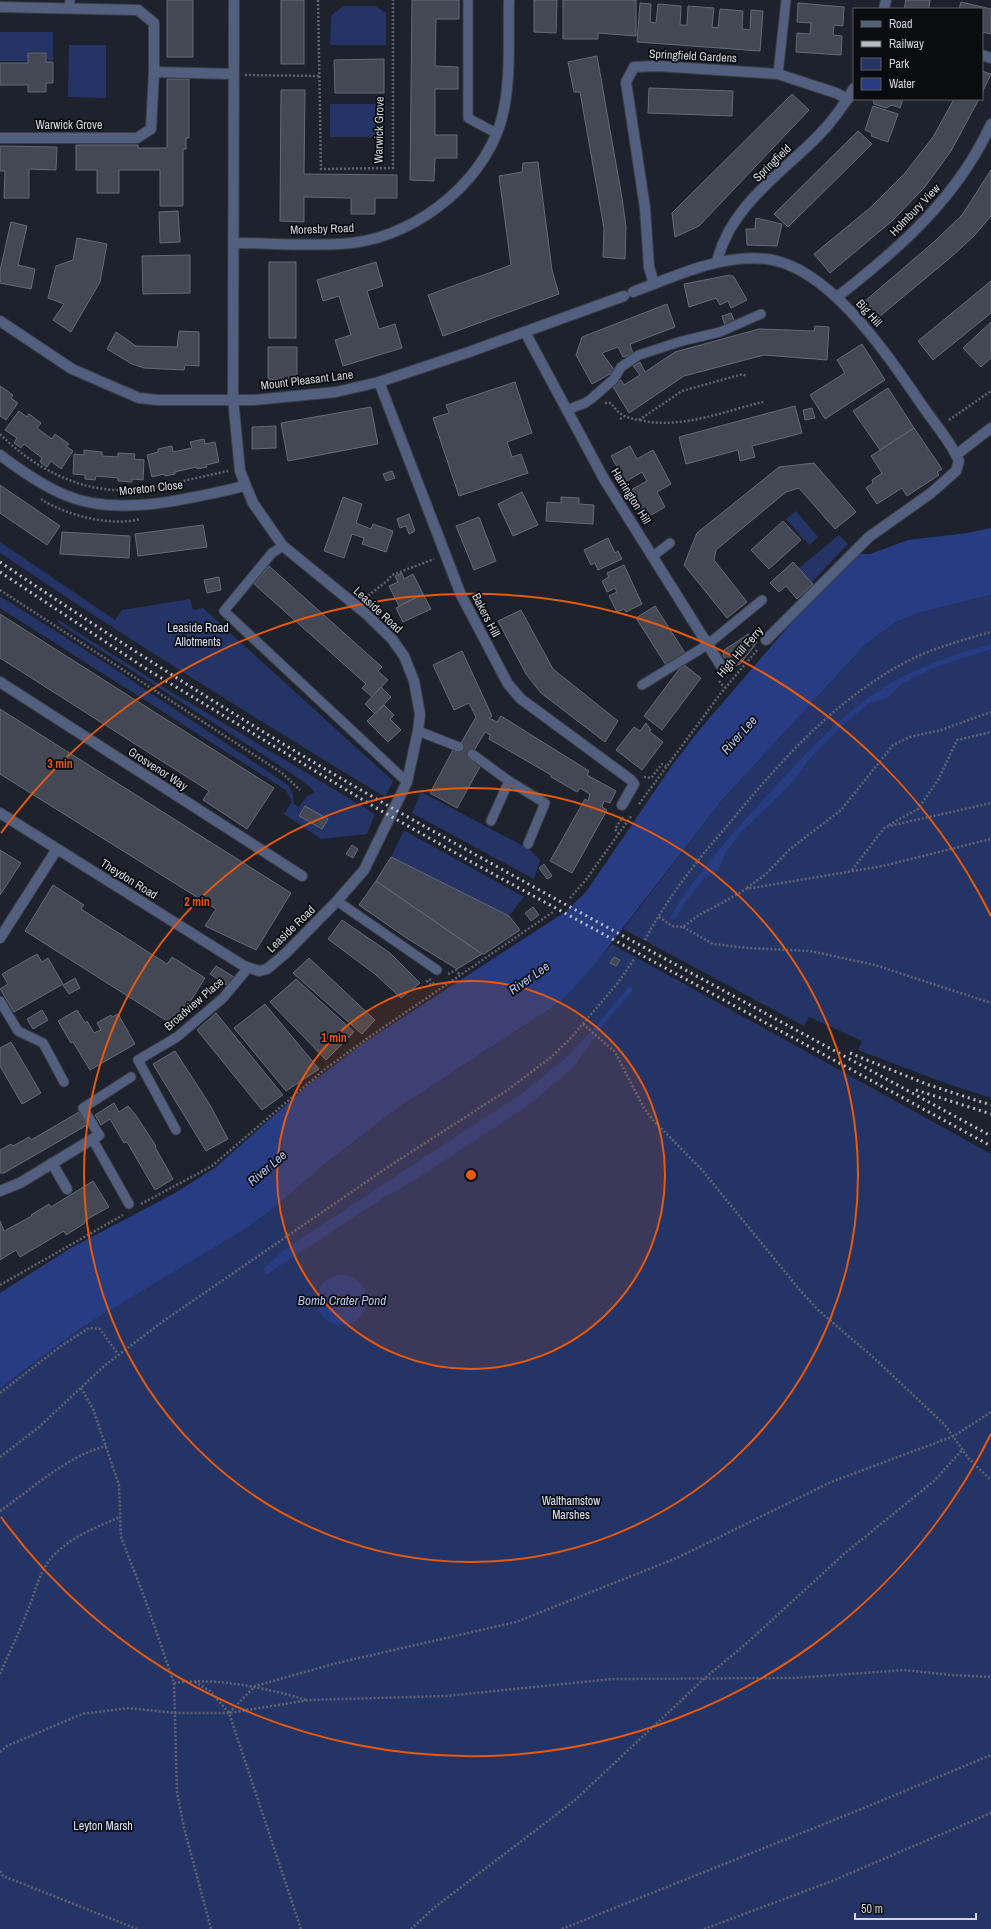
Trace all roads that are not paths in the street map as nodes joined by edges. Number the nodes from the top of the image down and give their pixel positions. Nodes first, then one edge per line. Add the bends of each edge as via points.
1 (234, 0) edge
2 (468, 0) edge
3 (509, 0) edge
4 (786, 0) edge
5 (70, 4) edge
6 (0, 6) edge
7 (154, 72) junction
8 (233, 74) junction
9 (778, 74) junction
10 (853, 90) edge
11 (848, 99) junction
12 (991, 124) edge
13 (496, 133) junction
14 (0, 138) edge
15 (234, 243) junction
16 (717, 262) junction
17 (654, 284) junction
18 (837, 297) junction
19 (761, 314) dead end
20 (0, 321) edge
21 (525, 332) junction
22 (380, 382) junction
23 (233, 400) junction
24 (567, 410) junction
25 (991, 428) edge
26 (0, 455) edge
27 (956, 455) junction
28 (245, 486) junction
29 (670, 543) dead end
30 (283, 546) junction
31 (653, 556) junction
32 (762, 600) dead end
33 (766, 640) road end
34 (707, 644) junction
35 (723, 669) dead end
36 (0, 682) edge
37 (642, 685) dead end
38 (418, 731) junction
39 (459, 747) dead end
40 (472, 754) dead end
41 (407, 782) junction
42 (509, 782) junction
43 (622, 805) road end
44 (0, 813) edge
45 (491, 821) dead end
46 (528, 844) dead end
47 (57, 849) junction
48 (302, 876) dead end
49 (337, 901) junction
50 (0, 938) edge
51 (248, 968) junction
52 (437, 970) dead end
53 (0, 1001) edge
54 (131, 1077) dead end
55 (64, 1082) dead end
56 (176, 1130) dead end
57 (96, 1137) junction
58 (52, 1163) junction
59 (67, 1189) dead end
60 (0, 1191) edge
61 (129, 1204) dead end

1 - 8 street
2 - 13 lane via 468,118
3 - 13 street, Moresby Road via 508,76 504,110
4 - 9 lane
5 - 6 street, Warwick Grove
5 - 7 street, Warwick Grove via 138,10 154,23
7 - 8 street
7 - 14 street, Warwick Grove via 151,129 137,138
8 - 15 street
9 - 11 street, Springfield Gardens
9 - 17 street, Springfield Gardens via 657,66 634,67 626,82 645,208 649,267
10 - 11 street, Springfield
11 - 16 street, Springfield via 820,134 741,212 728,229
12 - 18 street, Holmbury View via 970,164 949,194 879,265
13 - 15 street, Moresby Road via 481,164 462,185 436,209 407,226 378,237 352,242
15 - 23 street
16 - 17 street, Mount Pleasant Lane
16 - 18 street, Big Hill via 768,259 793,267
17 - 21 street, Mount Pleasant Lane
18 - 27 street, Big Hill via 882,347
19 - 24 lane via 720,332 639,355 621,367 614,379 591,399
20 - 23 street, Mount Pleasant Lane via 72,369 128,395 158,400
21 - 22 street, Mount Pleasant Lane
21 - 24 street, Harrington Hill
22 - 23 street, Mount Pleasant Lane via 336,392
22 - 43 street, Bakers Hill via 461,596 508,684 521,699 631,780 634,784
23 - 28 street, Leaside Road via 240,469
24 - 31 street, Harrington Hill via 604,479
25 - 27 street
26 - 28 street, Moreton Close via 47,486 85,502 115,505 148,504
27 - 33 street, High Hill Ferry via 959,466 956,471 931,493 869,538
28 - 30 street, Leaside Road via 252,503
29 - 31 lane
30 - 38 street, Leaside Road via 358,607 392,639 404,656 414,681 420,714
30 - 41 lane via 272,553 224,612
31 - 34 street, Harrington Hill
32 - 34 lane
34 - 35 street, Harrington Hill
34 - 37 lane
36 - 48 street, Grosvenor Way
38 - 39 lane
38 - 41 street, Leaside Road
40 - 42 lane
41 - 49 street, Leaside Road via 364,870
42 - 45 lane
42 - 46 lane via 545,803
44 - 47 street, Theydon Road
47 - 50 street
47 - 51 street, Theydon Road
49 - 51 street, Leaside Road via 286,953 267,968 258,971
49 - 52 lane
51 - 56 lane, Broadview Place via 223,998 177,1037 138,1060
53 - 55 lane via 18,1031 43,1043
54 - 57 lane via 83,1108
57 - 58 street
57 - 61 lane
58 - 59 street
58 - 60 street via 20,1183

